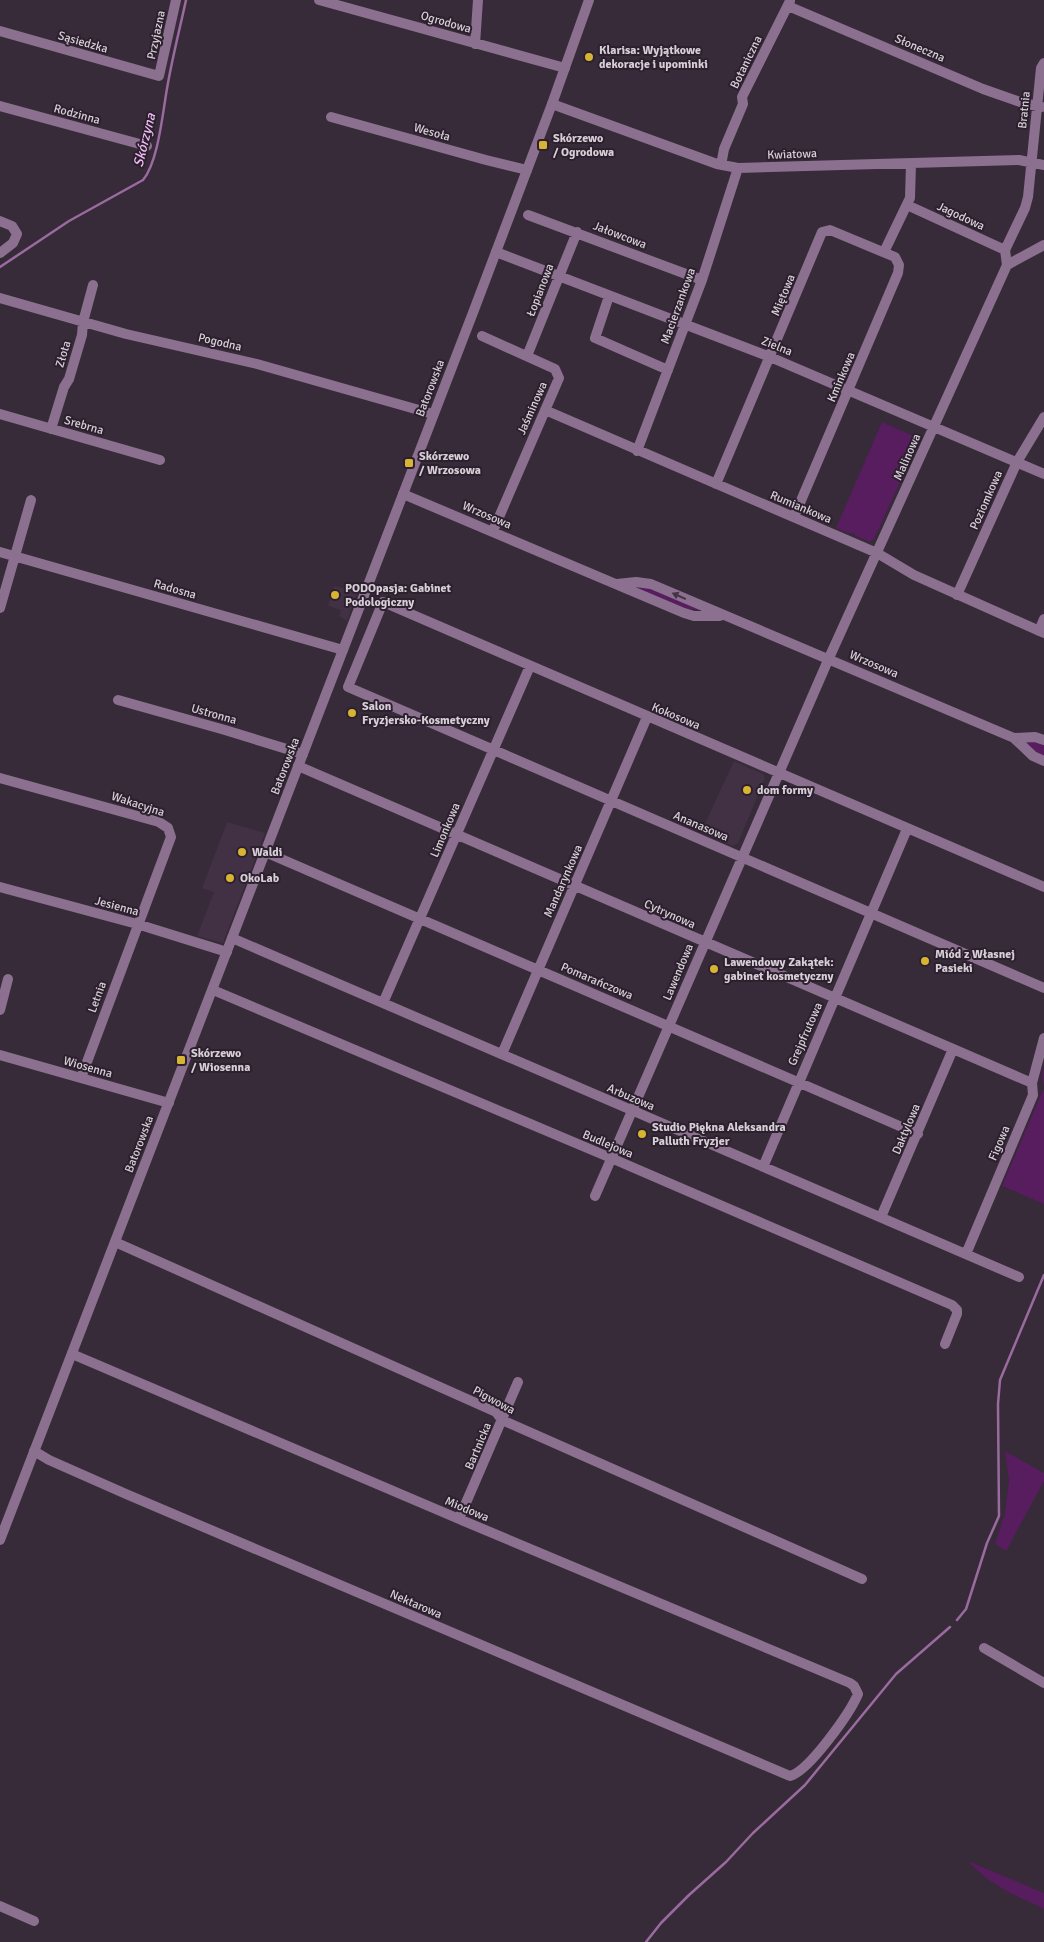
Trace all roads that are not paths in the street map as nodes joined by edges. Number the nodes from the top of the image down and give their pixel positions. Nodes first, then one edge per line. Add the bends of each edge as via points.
1 (176, 0) edge
2 (319, 0) edge
3 (478, 0) edge
4 (589, 0) edge
5 (789, 3) edge
6 (0, 32) edge
7 (475, 44) junction
8 (1044, 62) edge
9 (565, 68) junction
10 (159, 76) joint
11 (552, 104) junction
12 (0, 106) edge
13 (1041, 107) edge
14 (331, 117) dead end
15 (147, 146) dead end
16 (1031, 161) junction
17 (910, 164) junction
18 (721, 165) junction
19 (1044, 165) edge
20 (738, 168) junction
21 (527, 170) junction
22 (907, 204) junction
23 (528, 214) dead end
24 (0, 221) edge
25 (577, 232) junction
26 (1044, 245) edge
27 (1005, 250) junction
28 (0, 252) edge
29 (496, 252) junction
30 (884, 252) junction
31 (1007, 266) junction
32 (558, 277) junction
33 (702, 280) junction
34 (93, 285) dead end
35 (609, 296) junction
36 (0, 298) edge
37 (83, 322) junction
38 (686, 324) junction
39 (482, 336) dead end
40 (528, 356) junction
41 (770, 357) junction
42 (668, 370) junction
43 (849, 390) junction
44 (545, 410) junction
45 (0, 414) edge
46 (433, 414) junction
47 (1044, 417) edge
48 (934, 427) junction
49 (51, 429) junction
50 (637, 451) junction
51 (160, 460) dead end
52 (1017, 462) junction
53 (1044, 474) edge
54 (716, 484) junction
55 (403, 494) junction
56 (31, 500) dead end
57 (794, 517) junction
58 (493, 531) junction
59 (0, 552) edge
60 (877, 553) junction
61 (14, 556) junction
62 (957, 595) junction
63 (0, 608) edge
64 (1044, 619) edge
65 (1041, 632) edge
66 (344, 650) junction
67 (828, 658) junction
68 (530, 666) junction
69 (348, 688) joint
70 (118, 700) dead end
71 (647, 717) junction
72 (1014, 738) junction
73 (1044, 740) edge
74 (493, 750) junction
75 (303, 754) junction
76 (1044, 761) edge
77 (298, 766) junction
78 (778, 773) junction
79 (0, 778) edge
80 (611, 800) junction
81 (907, 829) junction
82 (457, 834) junction
83 (265, 852) junction
84 (741, 857) junction
85 (575, 886) junction
86 (0, 887) edge
87 (1044, 887) edge
88 (872, 913) junction
89 (420, 919) junction
90 (137, 924) junction
91 (232, 938) junction
92 (704, 942) junction
93 (227, 952) junction
94 (538, 969) junction
95 (8, 979) dead end
96 (1044, 988) edge
97 (213, 990) junction
98 (834, 998) junction
99 (383, 1003) junction
100 (0, 1010) edge
101 (669, 1026) junction
102 (1044, 1038) edge
103 (954, 1049) junction
104 (502, 1054) junction
105 (0, 1055) edge
106 (81, 1078) junction
107 (798, 1082) junction
108 (1032, 1083) junction
109 (169, 1103) junction
110 (632, 1111) junction
111 (918, 1134) junction
112 (611, 1158) junction
113 (763, 1167) junction
114 (595, 1196) dead end
115 (881, 1218) junction
116 (115, 1242) junction
117 (966, 1254) junction
118 (1019, 1277) dead end
119 (944, 1344) dead end
120 (72, 1354) junction
121 (518, 1382) dead end
122 (502, 1420) junction
123 (34, 1451) junction
124 (459, 1520) junction
125 (0, 1540) edge
126 (862, 1579) dead end
127 (984, 1648) dead end
128 (1044, 1683) edge
129 (854, 1686) joint
130 (0, 1906) edge
131 (34, 1921) dead end

1 - 10 street, Przyjazna
2 - 7 street, Ogrodowa
3 - 7 street
4 - 9 street, Batorowska
5 - 13 street, Słoneczna via 983,89
5 - 18 street, Botaniczna via 742,97 743,104 724,149
6 - 10 street, Sąsiedzka
7 - 9 street, Ogrodowa
8 - 13 street, Bratnia via 1041,68
9 - 11 street, Batorowska
11 - 18 street, Kwiatowa
11 - 21 street, Batorowska
12 - 15 street, Rodzinna
13 - 16 street, Bratnia
14 - 21 street, Wesoła
16 - 17 street, Kwiatowa
16 - 19 street, Kwiatowa
16 - 27 street via 1025,208
17 - 20 street, Kwiatowa
17 - 22 street via 910,198
18 - 20 street, Kwiatowa
20 - 33 street, Macierzankowa
21 - 29 street, Batorowska
22 - 27 street, Jagodowa
22 - 30 street
23 - 25 street, Jałowcowa
24 - 28 street via 12,226 18,234 13,244
25 - 32 street, Łopianowa
25 - 33 street, Jałowcowa
26 - 31 street
27 - 31 street
29 - 32 street, Zielna
29 - 46 street, Batorowska
30 - 41 street, Miętowa via 830,230 822,232
30 - 43 street, Kminkowa via 895,257 898,273
31 - 48 street, Malinowa
32 - 35 street, Zielna
32 - 40 street, Łopianowa
33 - 38 street, Macierzankowa
34 - 37 street, Złota
35 - 38 street, Zielna
35 - 42 street via 595,338
36 - 37 street, Pogodna
37 - 46 street, Pogodna via 234,358
37 - 49 street, Złota via 72,370
38 - 41 street, Zielna
38 - 42 street, Macierzankowa
39 - 40 street, Jaśminowa
40 - 44 street, Jaśminowa via 555,369 559,378
41 - 43 street, Zielna
41 - 54 street, Miętowa
42 - 50 street, Macierzankowa
43 - 48 street, Zielna
43 - 57 street, Kminkowa
44 - 50 street, Rumiankowa
44 - 58 street, Jaśminowa
45 - 49 street, Srebrna
46 - 55 street, Batorowska
47 - 52 street, Poziomkowa
48 - 52 street, Zielna
48 - 60 street, Malinowa
49 - 51 street, Srebrna
50 - 54 street, Rumiankowa
52 - 53 street, Zielna
52 - 62 street, Poziomkowa
54 - 57 street, Rumiankowa
55 - 58 street, Wrzosowa
55 - 66 street, Batorowska
56 - 61 street
57 - 60 street, Rumiankowa
58 - 67 street, Wrzosowa via 617,584 651,584
59 - 61 street, Radosna
60 - 62 street, Rumiankowa
60 - 67 street, Malinowa
61 - 63 street
61 - 66 street, Radosna
62 - 65 street, Rumiankowa
64 - 65 street
66 - 75 street, Batorowska
67 - 72 street, Wrzosowa
67 - 78 street, Lawendowa
68 - 69 street, Kokosowa via 383,602
68 - 71 street, Kokosowa
68 - 74 street, Limonkowa
69 - 74 street, Ananasowa
70 - 75 street, Ustronna
71 - 78 street, Kokosowa
71 - 80 street, Mandarynkowa
72 - 73 street, Wrzosowa
72 - 76 street, Wrzosowa via 1033,756
74 - 80 street, Ananasowa
74 - 82 street, Limonkowa
75 - 77 street, Batorowska
77 - 82 street, Cytrynowa
77 - 83 street, Batorowska
78 - 81 street, Kokosowa
78 - 84 street, Lawendowa
79 - 90 street, Wakacyjna via 159,822 168,828 171,837
80 - 84 street, Ananasowa
80 - 85 street, Mandarynkowa
81 - 87 street, Kokosowa
81 - 88 street, Grejpfrutowa
82 - 85 street, Cytrynowa
82 - 89 street, Limonkowa
83 - 89 street, Pomarańczowa
83 - 91 street, Batorowska
84 - 88 street, Ananasowa
84 - 92 street, Lawendowa
85 - 92 street, Cytrynowa
85 - 94 street, Mandarynkowa
86 - 90 street, Jesienna
88 - 96 street, Ananasowa
88 - 98 street, Grejpfrutowa
89 - 94 street, Pomarańczowa
89 - 99 street, Limonkowa
90 - 93 street, Jesienna
90 - 106 street, Letnia
91 - 93 street, Batorowska
91 - 99 street, Arbuzowa
92 - 98 street, Cytrynowa
92 - 101 street, Lawendowa
93 - 97 street, Batorowska
94 - 101 street, Pomarańczowa
94 - 104 street, Mandarynkowa
95 - 100 street
97 - 109 street, Batorowska
97 - 112 street, Budlejowa
98 - 103 street, Cytrynowa
98 - 107 street, Grejpfrutowa
99 - 104 street, Arbuzowa
101 - 107 street, Pomarańczowa
101 - 110 street, Lawendowa
102 - 108 street, Figowa
103 - 108 street, Cytrynowa
103 - 111 street, Daktylowa
104 - 110 street, Arbuzowa
105 - 106 street, Wiosenna
106 - 109 street, Wiosenna
107 - 111 street, Pomarańczowa
107 - 113 street, Grejpfrutowa
108 - 117 street, Figowa via 1033,1094
109 - 116 street, Batorowska
110 - 112 street, Lawendowa
110 - 113 street, Arbuzowa
111 - 115 street, Daktylowa
112 - 114 street, Lawendowa
112 - 119 street, Budlejowa via 952,1305 957,1314
113 - 115 street, Arbuzowa
115 - 117 street, Arbuzowa
116 - 120 street, Batorowska
116 - 122 street, Pigwowa via 496,1412
117 - 118 street, Arbuzowa
120 - 123 street, Batorowska
120 - 124 street, Miodowa
121 - 122 street, Bartnicka
122 - 124 street, Bartnicka
122 - 126 street, Pigwowa
123 - 125 street, Batorowska
123 - 129 street, Nektarowa via 144,1502 790,1776 803,1769 837,1728 858,1694
124 - 129 street, Miodowa
127 - 128 street
130 - 131 street

